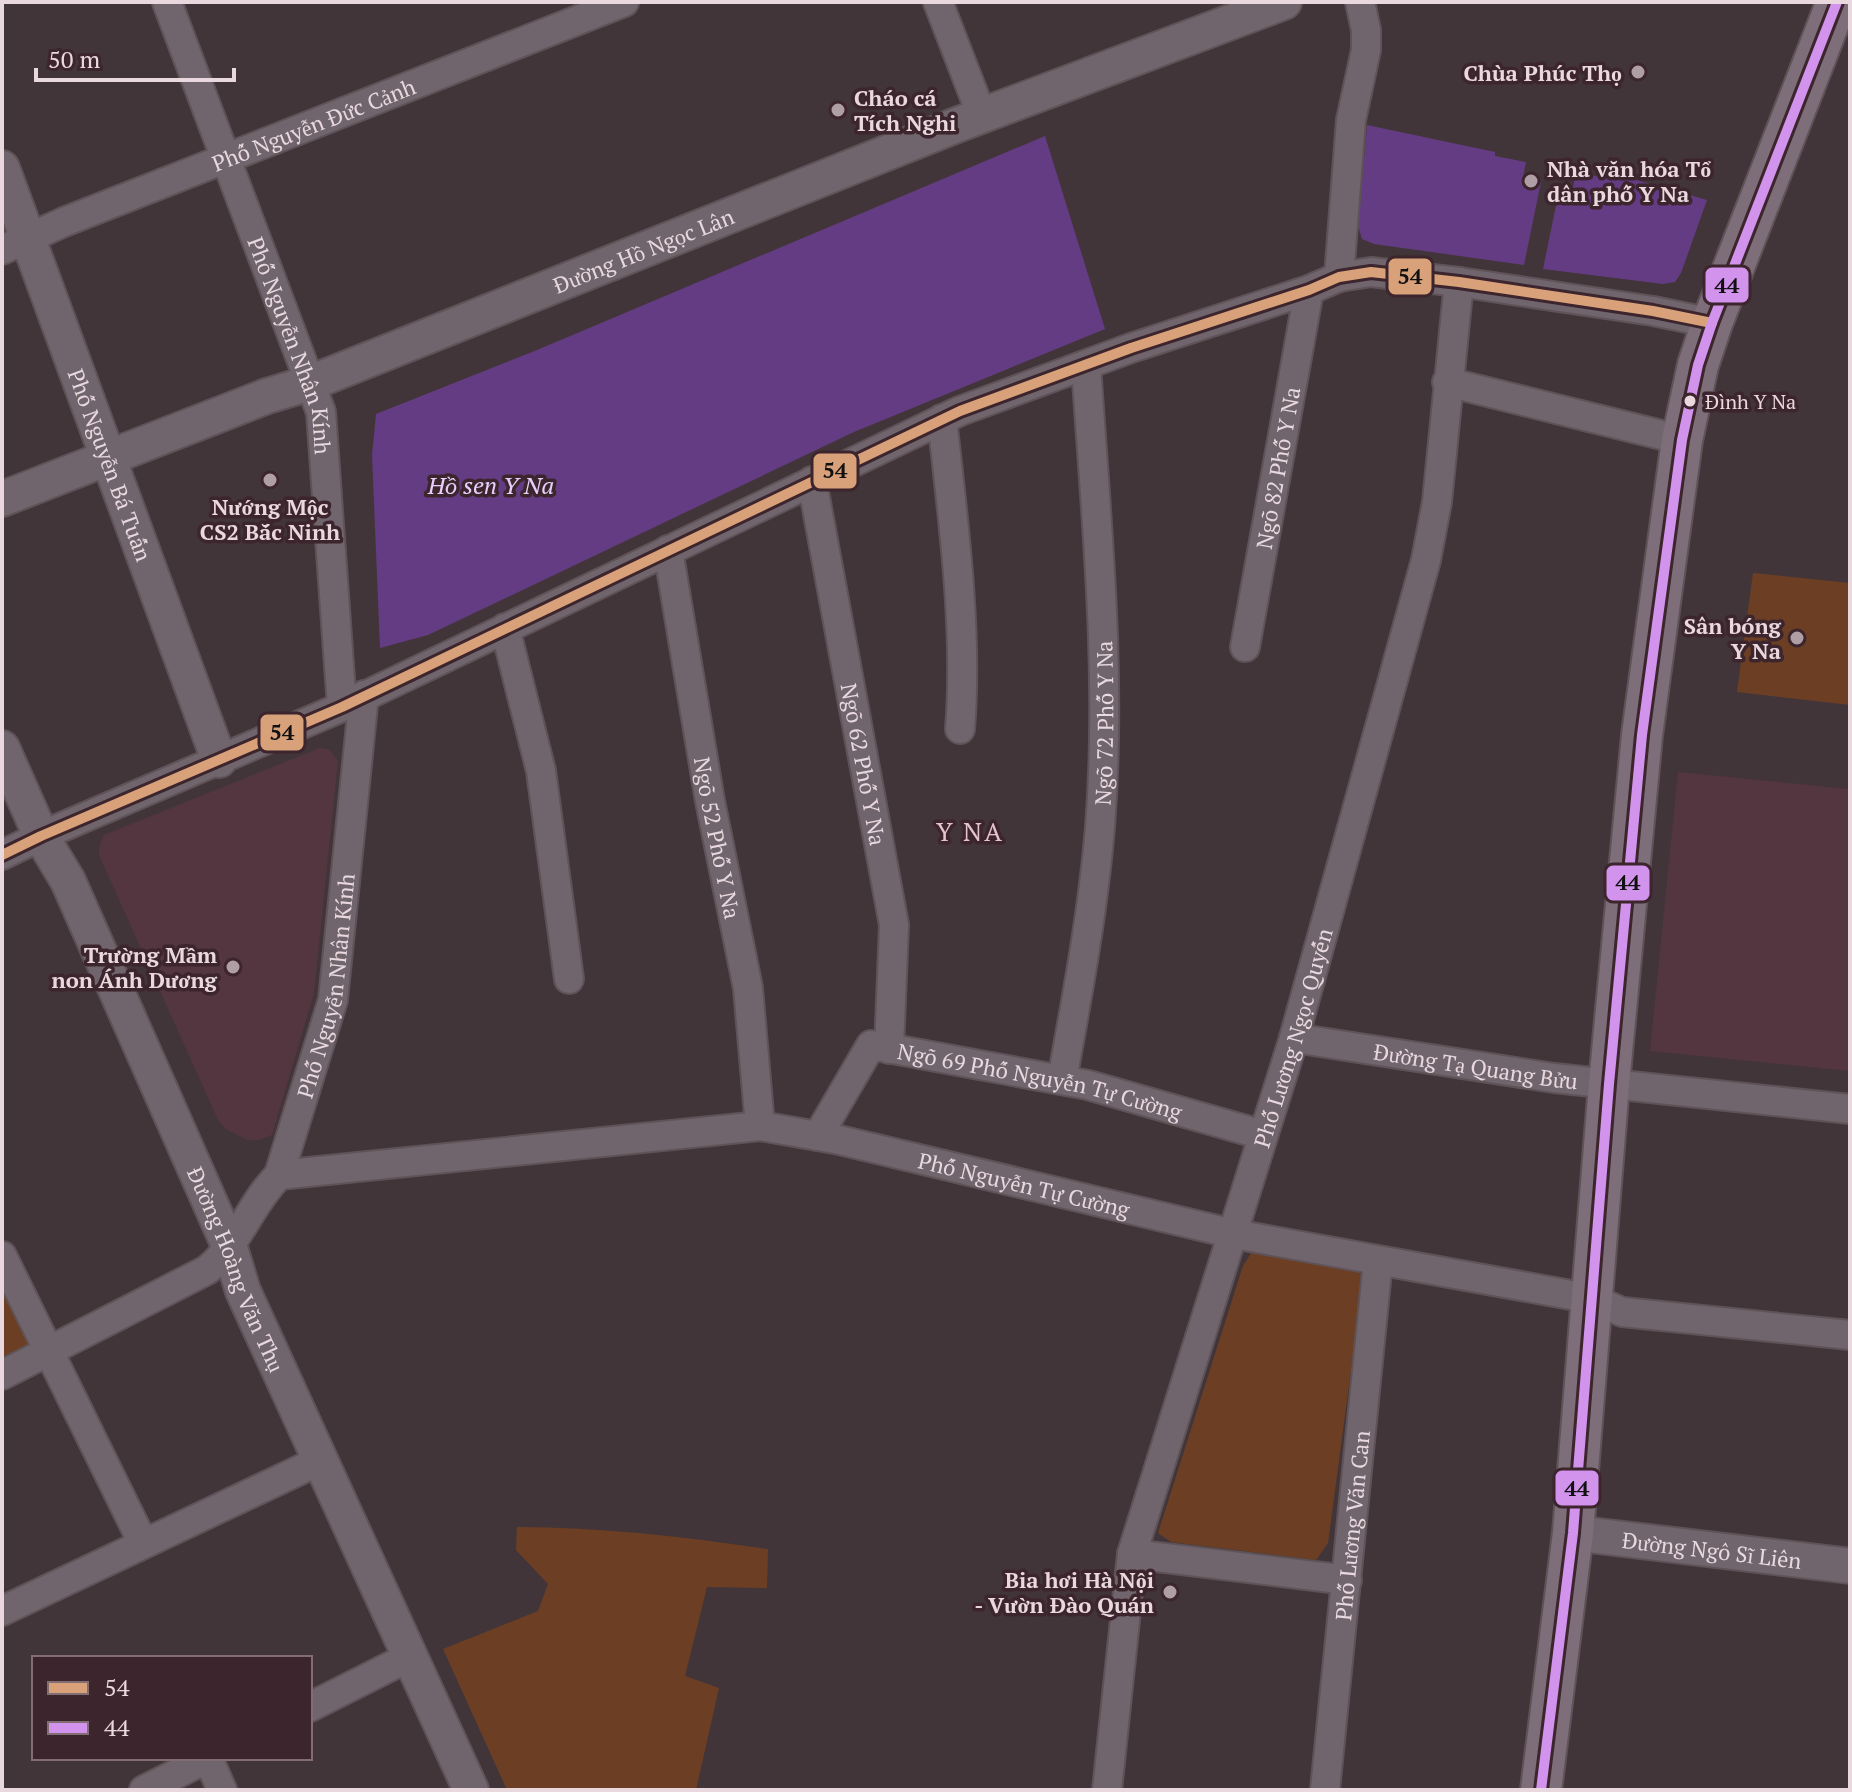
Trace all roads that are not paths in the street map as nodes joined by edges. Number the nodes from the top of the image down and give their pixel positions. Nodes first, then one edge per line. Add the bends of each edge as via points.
1 (167, 2) edge
2 (624, 2) edge
3 (938, 2) edge
4 (1284, 2) edge
5 (1360, 2) edge
6 (1837, 2) edge
7 (982, 116) junction
8 (227, 158) junction
9 (2, 168) edge
10 (15, 245) edge
11 (1339, 277) junction
12 (1459, 282) junction
13 (1309, 290) junction
14 (1712, 323) junction
15 (1086, 365) junction
16 (1447, 382) junction
17 (310, 383) junction
18 (942, 419) junction
19 (1682, 440) junction
20 (108, 457) junction
21 (812, 481) junction
22 (2, 499) edge
23 (668, 550) junction
24 (505, 628) junction
25 (1245, 647) dead end
26 (353, 701) junction
27 (960, 729) dead end
28 (2, 748) edge
29 (219, 760) junction
30 (41, 836) junction
31 (2, 855) edge
32 (569, 979) dead end
33 (1294, 1038) junction
34 (889, 1049) junction
35 (1062, 1080) junction
36 (1609, 1084) junction
37 (1850, 1109) edge
38 (760, 1126) junction
39 (1263, 1135) junction
40 (818, 1136) junction
41 (279, 1175) junction
42 (1234, 1234) junction
43 (230, 1248) junction
44 (2, 1256) edge
45 (1378, 1261) junction
46 (1593, 1299) junction
47 (1850, 1335) edge
48 (48, 1351) junction
49 (2, 1375) edge
50 (321, 1460) junction
51 (1573, 1533) junction
52 (143, 1543) junction
53 (1132, 1554) junction
54 (1850, 1566) edge
55 (1347, 1580) junction
56 (2, 1611) edge
57 (409, 1657) junction
58 (312, 1706) edge
59 (204, 1760) edge
60 (209, 1760) edge
61 (144, 1790) edge
62 (222, 1790) edge
63 (471, 1790) edge
64 (1107, 1790) edge
65 (1325, 1790) edge
66 (1541, 1790) edge

1 - 8 street, Phố Nguyễn Nhân Kính
2 - 8 street, Phố Nguyễn Đức Cảnh
3 - 7 street
4 - 7 street, Đường Hồ Ngọc Lân
5 - 11 street via 1366,50 1351,120
6 - 14 main road
7 - 17 street, Đường Hồ Ngọc Lân
8 - 10 street, Phố Nguyễn Đức Cảnh
8 - 17 street, Phố Nguyễn Nhân Kính
9 - 10 street, Phố Nguyễn Bá Tuấn
10 - 20 street, Phố Nguyễn Bá Tuấn
11 - 12 street via 1371,272
11 - 13 street
12 - 14 street
12 - 16 street, Phố Lương Ngọc Quyến
13 - 15 street
13 - 25 street, Ngõ 82 Phố Y Na
14 - 19 main road
15 - 18 street
15 - 35 street, Ngõ 72 Phố Y Na via 1105,649 1100,827
16 - 19 street
16 - 33 street, Phố Lương Ngọc Quyến via 1437,502 1426,560
17 - 20 street, Đường Hồ Ngọc Lân
17 - 26 street, Phố Nguyễn Nhân Kính via 321,412
18 - 21 street
18 - 27 street via 958,589
19 - 36 main road via 1642,735
20 - 22 street, Đường Hồ Ngọc Lân
20 - 29 street, Phố Nguyễn Bá Tuấn
21 - 23 street
21 - 34 street, Ngõ 62 Phố Y Na via 894,925
23 - 24 street
23 - 38 street, Ngõ 52 Phố Y Na via 748,988
24 - 26 street
24 - 32 street via 541,771
26 - 29 street
26 - 41 street, Phố Nguyễn Nhân Kính via 333,1000
28 - 30 street, Đường Hoàng Văn Thụ
29 - 30 street
30 - 31 street
30 - 43 street, Đường Hoàng Văn Thụ via 68,881
33 - 36 street, Đường Tạ Quang Bửu
33 - 39 street, Phố Lương Ngọc Quyến
34 - 35 street, Ngõ 69 Phố Nguyễn Tự Cường
34 - 40 street, Ngõ 69 Phố Nguyễn Tự Cường via 871,1045
35 - 39 street, Ngõ 69 Phố Nguyễn Tự Cường
36 - 37 street, Đường Tạ Quang Bửu
36 - 46 main road
38 - 40 street, Phố Nguyễn Tự Cường
38 - 41 street, Phố Nguyễn Tự Cường
39 - 42 street, Phố Lương Ngọc Quyến
40 - 42 street, Phố Nguyễn Tự Cường
41 - 43 street
42 - 45 street, Phố Nguyễn Tự Cường
42 - 53 street, Phố Lương Ngọc Quyến
43 - 48 street via 207,1270
43 - 50 street, Đường Hoàng Văn Thụ via 243,1291
44 - 48 street
45 - 46 street, Phố Nguyễn Tự Cường
45 - 55 street, Phố Lương Văn Can
46 - 47 street, Phố Nguyễn Tự Cường via 1622,1312
46 - 51 main road
48 - 49 street
48 - 52 street
50 - 52 street
50 - 57 street, Đường Hoàng Văn Thụ
51 - 54 street, Đường Ngô Sĩ Liên
51 - 66 main road
52 - 56 street
53 - 55 street
53 - 64 street, Phố Lương Ngọc Quyến
55 - 65 street, Phố Lương Văn Can
57 - 58 street
57 - 63 street, Đường Hoàng Văn Thụ
59 - 61 street
60 - 62 street

